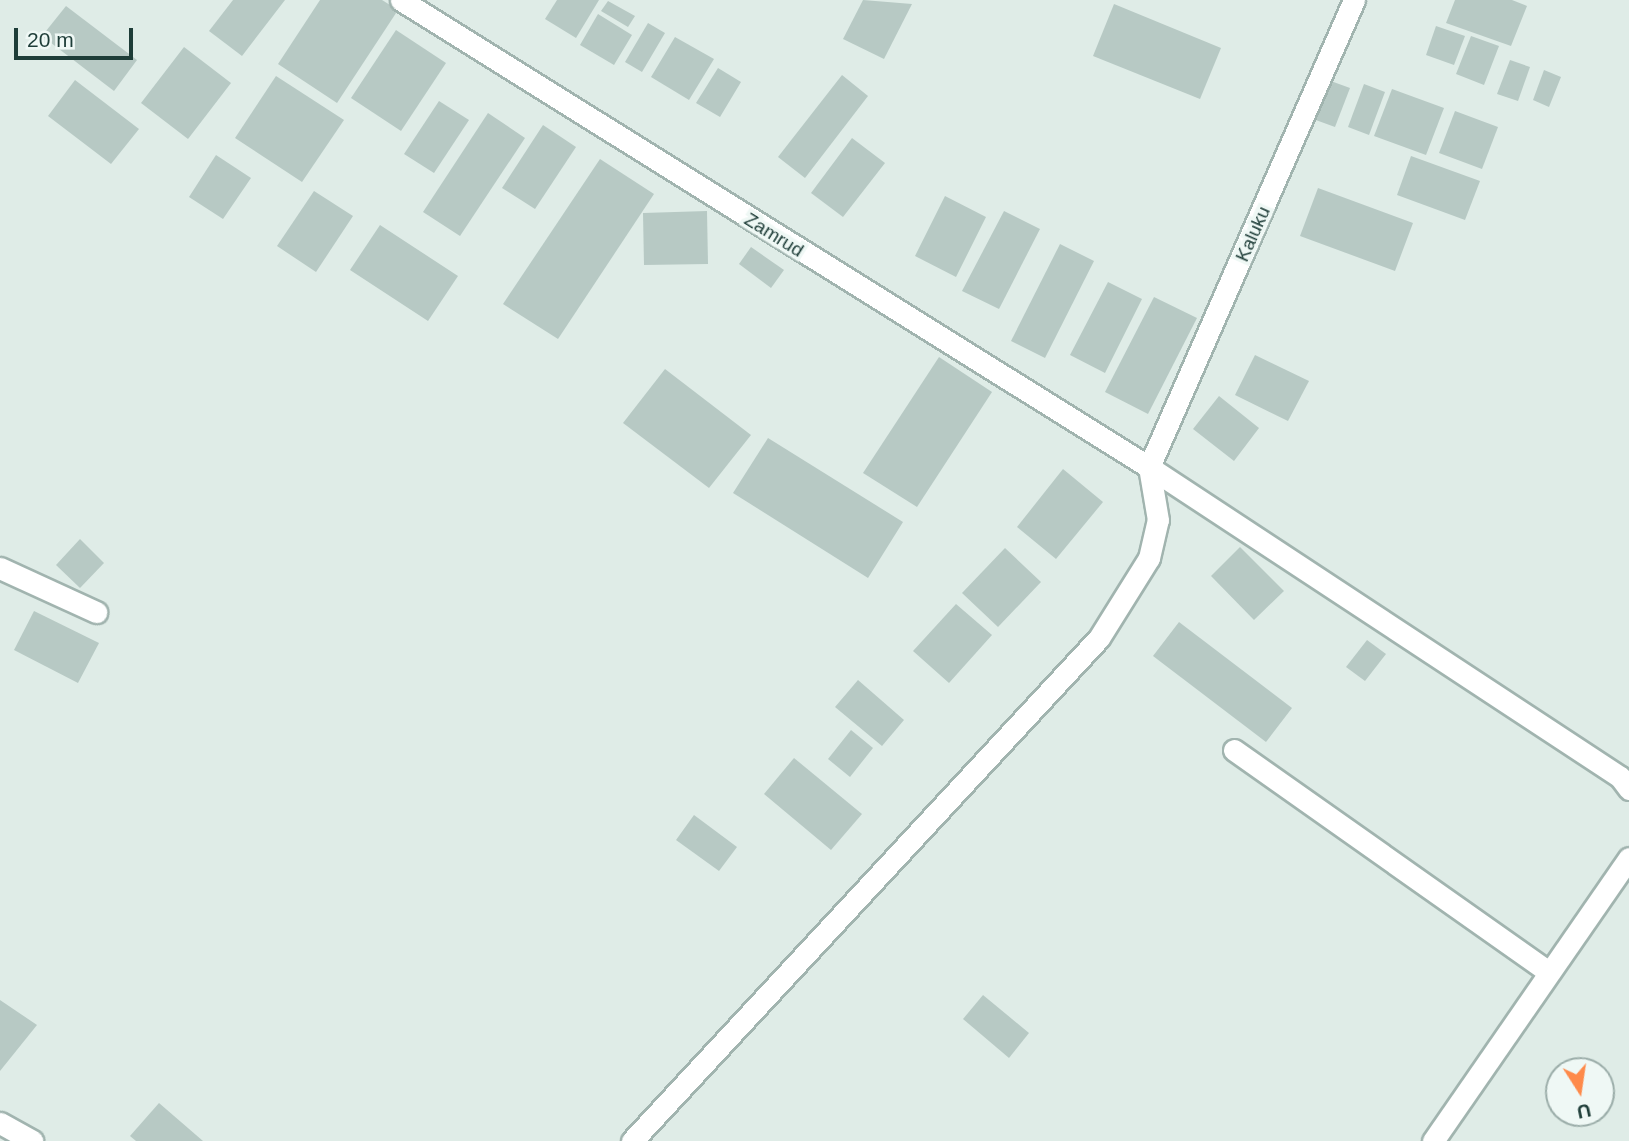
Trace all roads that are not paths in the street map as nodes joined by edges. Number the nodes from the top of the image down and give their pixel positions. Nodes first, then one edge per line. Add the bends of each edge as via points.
1 (401, 0) edge
2 (1354, 0) edge
3 (1149, 467) junction
4 (0, 568) edge
5 (96, 612) dead end
6 (1234, 750) dead end
7 (1629, 789) edge
8 (1629, 858) edge
9 (1549, 972) junction
10 (0, 1123) edge
11 (32, 1141) edge
12 (632, 1141) edge
13 (1433, 1141) edge

1 - 3 street, Zamrud
2 - 3 street, Kaluku
3 - 7 street, Zamrud via 1620,778
3 - 12 street via 1158,520 1149,558 1099,638
4 - 5 street
6 - 9 street
8 - 9 street
9 - 13 street
10 - 11 street

